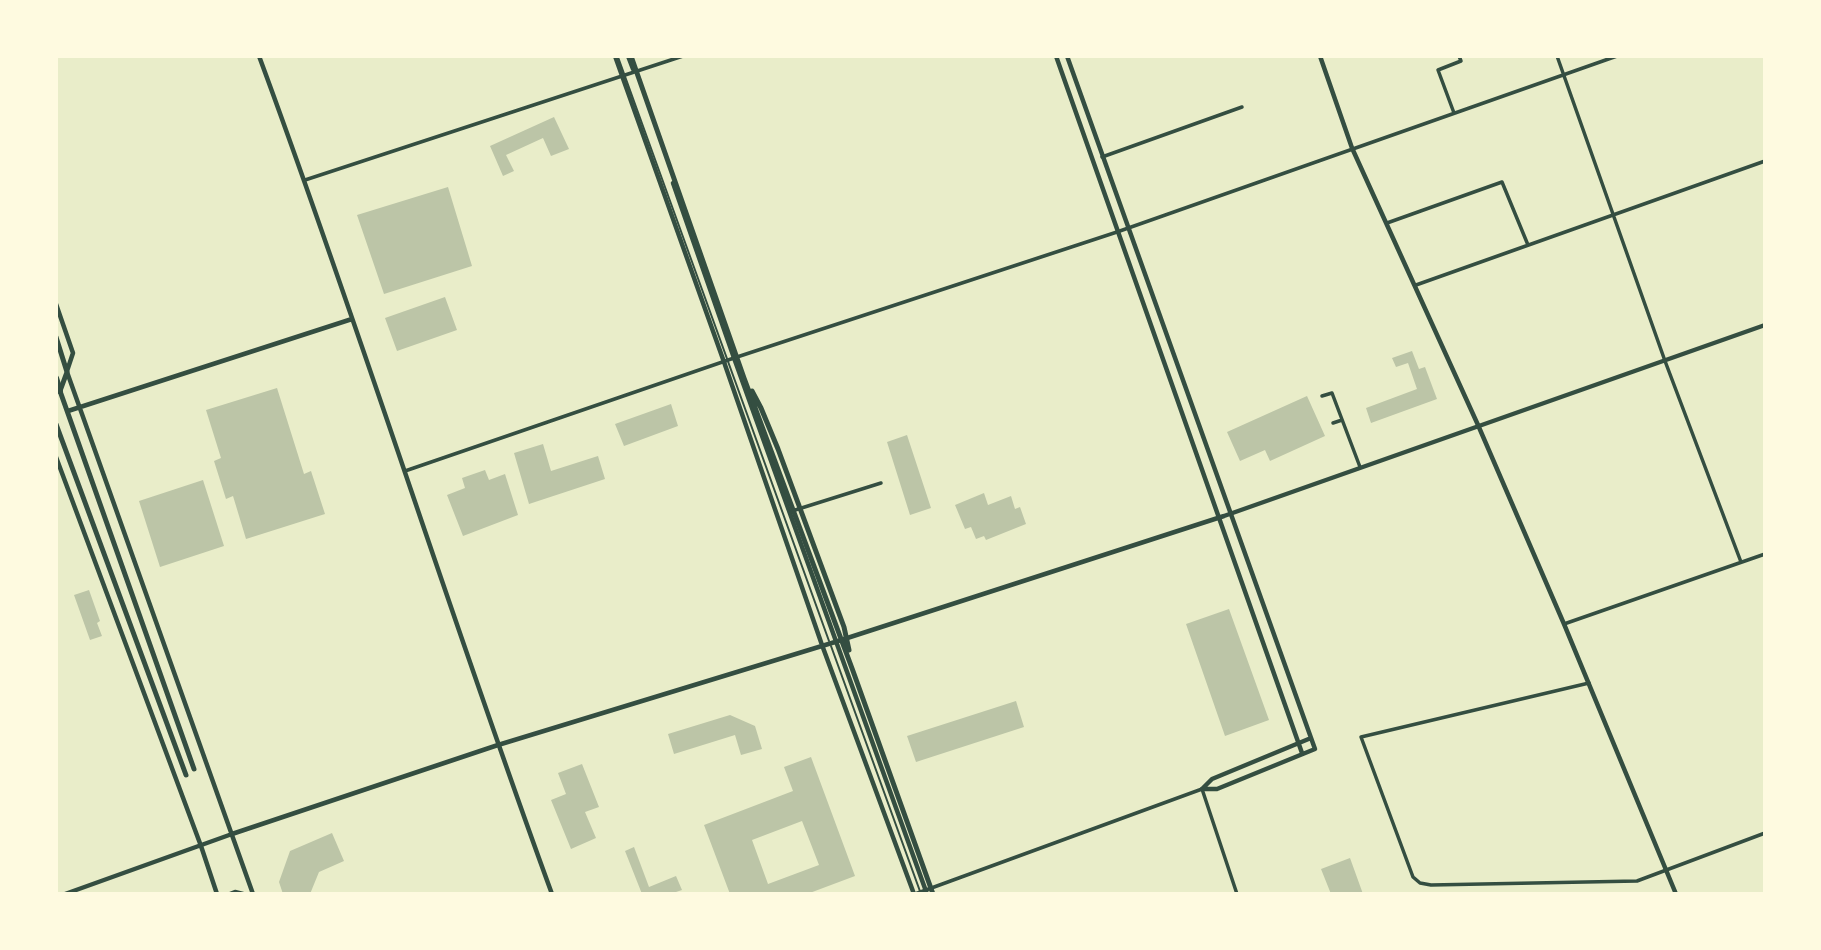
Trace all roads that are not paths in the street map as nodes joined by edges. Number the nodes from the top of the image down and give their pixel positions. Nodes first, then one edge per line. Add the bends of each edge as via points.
1 (259, 56) edge
2 (616, 56) edge
3 (629, 56) edge
4 (683, 56) edge
5 (1056, 56) edge
6 (1067, 56) edge
7 (1320, 56) edge
8 (1459, 56) edge
9 (1557, 56) edge
10 (1617, 56) edge
11 (634, 72) junction
12 (1563, 74) junction
13 (622, 75) junction
14 (1242, 107) dead end
15 (1454, 113) junction
16 (1352, 148) junction
17 (1102, 157) junction
18 (1765, 161) edge
19 (305, 180) junction
20 (1614, 215) junction
21 (1387, 223) junction
22 (1127, 229) junction
23 (1117, 232) junction
24 (1528, 245) junction
25 (1416, 285) junction
26 (56, 304) edge
27 (352, 318) junction
28 (1765, 325) edge
29 (56, 337) edge
30 (734, 358) junction
31 (1665, 361) junction
32 (724, 362) junction
33 (67, 372) junction
34 (56, 378) edge
35 (61, 391) junction
36 (1322, 396) dead end
37 (79, 408) junction
38 (68, 411) junction
39 (1342, 420) junction
40 (1333, 423) dead end
41 (56, 424) edge
42 (1479, 425) junction
43 (56, 457) edge
44 (1360, 467) junction
45 (405, 471) junction
46 (881, 483) dead end
47 (790, 512) junction
48 (1231, 513) junction
49 (1218, 517) junction
50 (1765, 554) edge
51 (1741, 562) junction
52 (1564, 624) junction
53 (835, 642) junction
54 (822, 645) junction
55 (853, 671) junction
56 (1589, 683) junction
57 (1311, 738) junction
58 (1299, 743) junction
59 (498, 745) junction
60 (1302, 753) junction
61 (194, 769) dead end
62 (186, 775) dead end
63 (1202, 789) junction
64 (1765, 833) edge
65 (232, 834) junction
66 (201, 846) junction
67 (1666, 870) junction
68 (924, 893) edge
69 (65, 894) edge
70 (217, 894) edge
71 (230, 894) edge
72 (243, 894) edge
73 (253, 894) edge
74 (552, 894) edge
75 (914, 894) edge
76 (933, 894) edge
77 (1237, 894) edge
78 (1676, 894) edge

1 - 19 street
2 - 13 street
2 - 68 lane
3 - 11 street
3 - 55 main road
4 - 11 street
5 - 23 street
6 - 17 street
7 - 16 street
8 - 15 street via 1461,61 1438,70
9 - 12 street
10 - 12 street
11 - 13 street
11 - 30 street
12 - 15 street
12 - 20 street
13 - 19 street
13 - 32 street
14 - 17 street
15 - 16 street
16 - 21 street
16 - 22 street
17 - 22 street
18 - 20 street
19 - 27 street
20 - 24 street
20 - 31 street
21 - 24 street via 1502,182
21 - 25 street
22 - 23 street
22 - 48 street
23 - 30 street
23 - 49 street
24 - 25 street
25 - 42 street
26 - 33 street via 73,353
27 - 37 street
27 - 45 street
28 - 31 street
29 - 33 main road
30 - 32 street
30 - 47 street
30 - 55 main road via 778,449 844,627
31 - 42 street
31 - 51 street
32 - 45 street
32 - 54 street
33 - 35 main road
33 - 37 street
34 - 35 highway
35 - 38 main road
36 - 39 street via 1332,393
37 - 38 street
37 - 65 street
38 - 61 main road
39 - 40 street
39 - 44 street
41 - 62 main road
42 - 44 street
42 - 52 street
43 - 66 street
44 - 48 street
45 - 59 street
46 - 47 street
47 - 53 street
48 - 49 street
48 - 57 street
49 - 53 street
49 - 58 street
50 - 51 street
51 - 52 street
52 - 56 street
53 - 54 street
53 - 68 street
54 - 59 street
54 - 75 street
55 - 76 main road
56 - 67 street
56 - 67 street via 1361,737 1413,877 1431,885 1637,881
57 - 58 street
57 - 60 street via 1315,749
58 - 60 street
58 - 63 street via 1212,779
59 - 65 street
59 - 74 street
60 - 63 street via 1217,789
63 - 68 street
63 - 77 street
64 - 67 street
65 - 66 street
65 - 73 street
66 - 69 street
66 - 70 street
67 - 78 street
68 - 75 street
71 - 72 street

